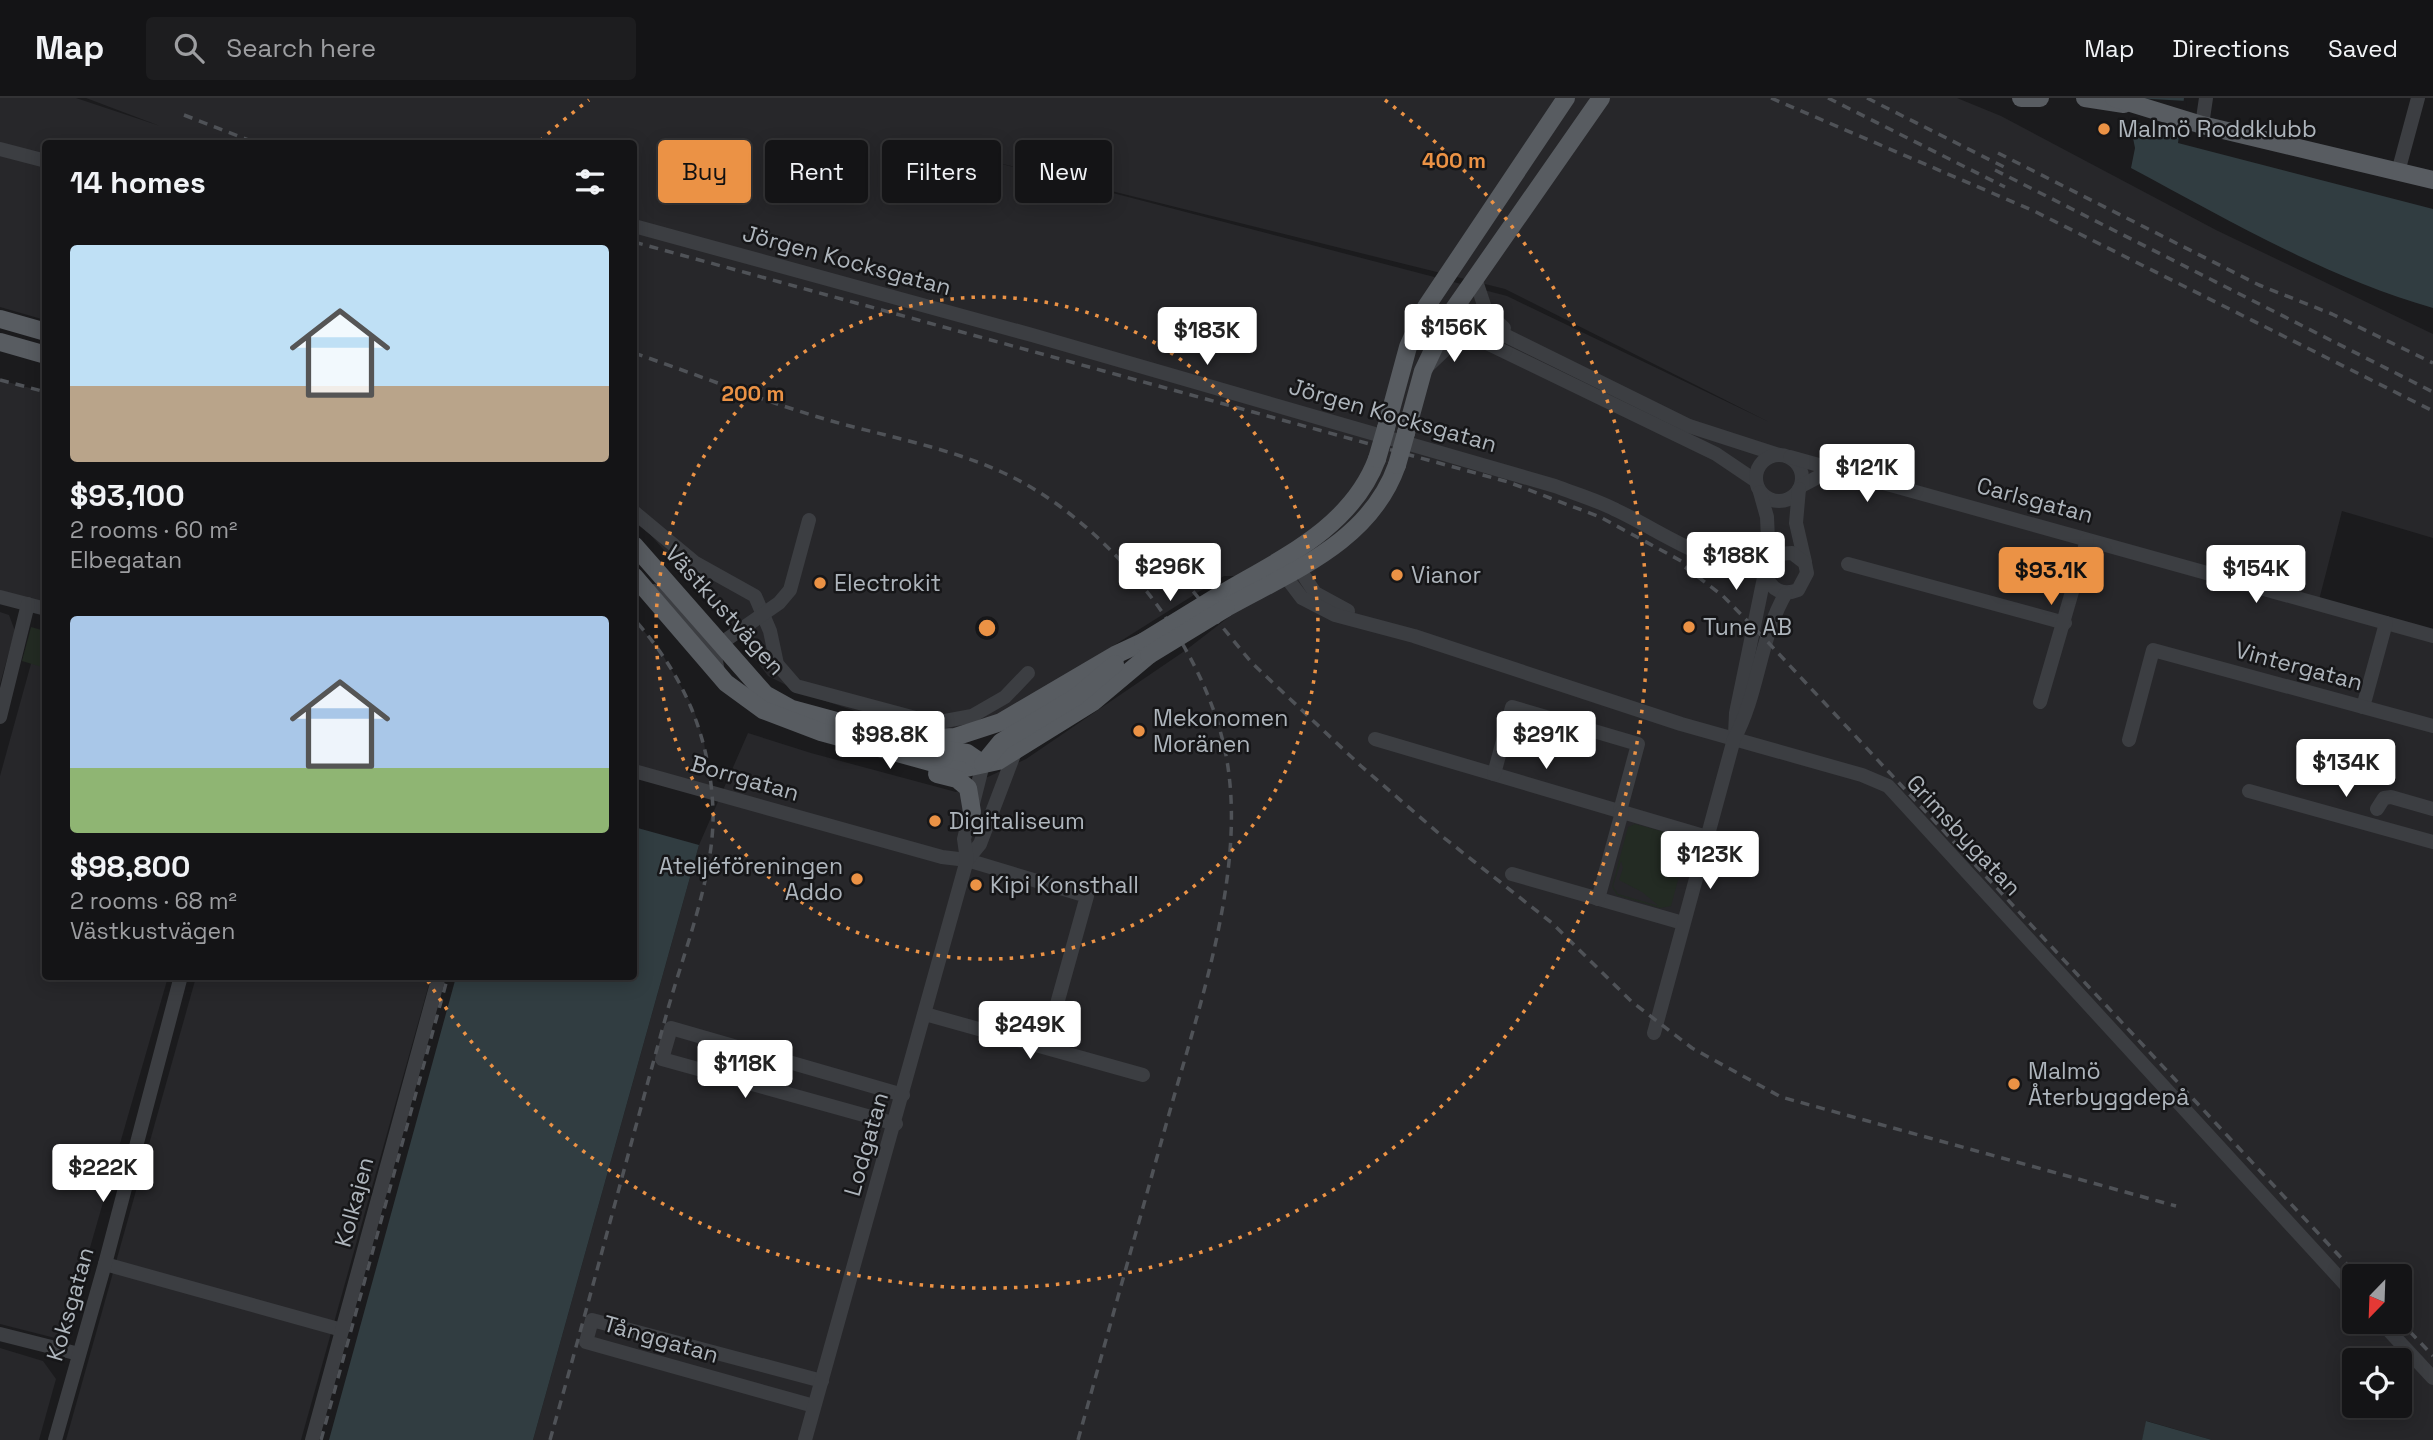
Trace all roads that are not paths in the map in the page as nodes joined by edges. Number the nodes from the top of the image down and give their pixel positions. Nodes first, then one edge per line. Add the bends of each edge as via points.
1 (1566, 98) edge
2 (2021, 98) edge
3 (2040, 98) edge
4 (2085, 98) edge
5 (2114, 98) edge
6 (2206, 98) edge
7 (2418, 98) edge
8 (1598, 100) edge
9 (2131, 105) junction
10 (2193, 123) junction
11 (0, 149) edge
12 (42, 160) edge
13 (2398, 172) junction
14 (2433, 180) edge
15 (637, 227) edge
16 (1447, 273) junction
17 (1474, 282) junction
18 (1449, 316) junction
19 (0, 319) edge
20 (1417, 325) junction
21 (42, 331) edge
22 (1475, 337) junction
23 (0, 342) edge
24 (1524, 345) junction
25 (42, 354) edge
26 (1423, 371) junction
27 (1785, 456) junction
28 (1758, 486) junction
29 (1800, 487) junction
30 (1947, 502) junction
31 (637, 514) edge
32 (809, 520) dead end
33 (2088, 540) junction
34 (637, 548) edge
35 (1805, 563) junction
36 (1848, 564) dead end
37 (1287, 565) junction
38 (1739, 567) junction
39 (1767, 568) junction
40 (637, 579) edge
41 (637, 579) edge
42 (1786, 593) junction
43 (0, 597) edge
44 (1759, 601) junction
45 (28, 604) junction
46 (42, 608) edge
47 (763, 612) junction
48 (2065, 623) junction
49 (2386, 623) junction
50 (2433, 636) edge
51 (720, 643) junction
52 (1142, 648) junction
53 (718, 672) junction
54 (1028, 673) dead end
55 (748, 700) junction
56 (2040, 702) dead end
57 (2363, 707) junction
58 (0, 717) edge
59 (2433, 726) edge
60 (862, 728) junction
61 (1375, 739) dead end
62 (1734, 739) junction
63 (2129, 740) dead end
64 (1014, 752) junction
65 (983, 764) junction
66 (637, 772) edge
67 (1494, 774) junction
68 (2249, 791) dead end
69 (2377, 809) dead end
70 (2433, 809) edge
71 (1621, 811) junction
72 (972, 812) junction
73 (1707, 837) junction
74 (2433, 842) edge
75 (980, 844) junction
76 (967, 860) junction
77 (1513, 874) dead end
78 (1598, 899) junction
79 (1684, 923) junction
80 (180, 980) edge
81 (438, 980) edge
82 (925, 1014) junction
83 (1654, 1033) dead end
84 (1045, 1047) junction
85 (1143, 1075) dead end
86 (903, 1095) junction
87 (895, 1124) junction
88 (105, 1264) junction
89 (2342, 1281) edge
90 (342, 1331) junction
91 (0, 1334) edge
92 (2392, 1334) edge
93 (79, 1354) junction
94 (2433, 1378) edge
95 (822, 1381) junction
96 (814, 1406) junction
97 (55, 1440) edge
98 (312, 1440) edge
99 (805, 1440) edge

1 - 16 main road, Västkustvägen
2 - 3 main road
4 - 9 main road
5 - 9 main road
6 - 10 street
7 - 13 street
8 - 17 main road, Västkustvägen
9 - 10 main road
10 - 13 main road
11 - 12 street
13 - 14 main road
15 - 38 street, Jörgen Kocksgatan via 1555,486
16 - 18 main road via 1443,300
16 - 20 main road, Västkustvägen
17 - 18 main road, Västkustvägen
17 - 24 street via 1492,318
18 - 20 main road, Carlsgatan
18 - 22 street
18 - 24 street, Carlsgatan via 1472,319
18 - 26 main road, Västkustvägen
19 - 21 main road
20 - 37 main road, Västkustvägen, bridge via 1363,491
22 - 26 street via 1450,345
22 - 28 street via 1716,454
23 - 25 main road
24 - 27 street, Carlsgatan via 1689,426
26 - 37 main road, Västkustvägen, bridge via 1397,465 1379,502 1359,527
27 - 28 street via 1760,464
27 - 29 street via 1800,467
27 - 30 street, Carlsgatan
28 - 29 street via 1769,499 1780,501 1793,497
28 - 39 street via 1769,528
29 - 30 street, Carlsgatan via 1818,477 1829,477
29 - 35 street via 1796,523
30 - 33 street, Carlsgatan
31 - 47 street via 694,562 755,596
32 - 47 street via 790,590
33 - 48 street
33 - 49 street, Carlsgatan
34 - 51 main road, Västkustvägen
35 - 39 street via 1785,552
35 - 42 street via 1804,584
36 - 48 street
37 - 52 main road, Västkustvägen, bridge
37 - 62 street, Grimsbygatan via 1302,598 1321,610
38 - 39 street, Jörgen Kocksgatan
38 - 44 street
39 - 42 street via 1773,588
39 - 44 street
40 - 51 street via 674,607 709,644
41 - 53 main road, Västkustvägen
42 - 62 street via 1765,639 1746,716
43 - 45 street
44 - 62 street
45 - 46 street
45 - 58 street
47 - 51 street
47 - 54 street via 777,664 796,686 914,720 945,722 972,716 1005,697
48 - 56 street
49 - 50 street, Carlsgatan
49 - 57 street
51 - 53 street via 715,656
51 - 60 main road, Västkustvägen via 777,702
52 - 60 main road, Västkustvägen via 1115,655 1001,722 971,734 920,739
52 - 64 main road, Västkustvägen via 1093,702
52 - 65 main road via 1076,697 1001,742
53 - 55 main road, Västkustvägen
55 - 65 main road, Västkustvägen via 789,722 922,760 956,767
55 - 72 main road via 774,722 811,739 957,779 971,795
57 - 59 street, Vintergatan
57 - 63 street, Vintergatan via 2153,650
60 - 65 main road, Västkustvägen via 921,746 967,753
61 - 67 street
62 - 73 street
62 - 89 street, Grimsbygatan via 1888,786
64 - 65 main road, Västkustvägen
64 - 75 street, Lodgatan
65 - 72 street, Lodgatan
65 - 75 street, Lodgatan via 990,788
66 - 76 street, Borrgatan via 942,858
67 - 71 street
67 - 71 street via 1512,708 1638,744
68 - 74 street
69 - 70 street via 2384,798 2391,797
71 - 73 street
71 - 78 street
72 - 76 street, Lodgatan via 964,839
73 - 79 street
75 - 76 street, Lodgatan
76 - 82 street, Lodgatan
76 - 84 street, Borrgatan via 1087,895
77 - 78 street
78 - 79 street
79 - 83 street
80 - 88 street, Koksgatan
81 - 90 street, Kolkajen
82 - 84 street
82 - 86 street, Lodgatan
84 - 85 street
86 - 87 street, Lodgatan
86 - 87 street via 671,1028 662,1059
87 - 95 street, Lodgatan
88 - 90 street
88 - 93 street, Koksgatan
90 - 98 street, Kolkajen
91 - 93 street
92 - 94 street
93 - 97 street, Koksgatan
95 - 96 street, Lodgatan
95 - 96 street, Tånggatan via 592,1320 586,1342
96 - 99 street, Lodgatan

